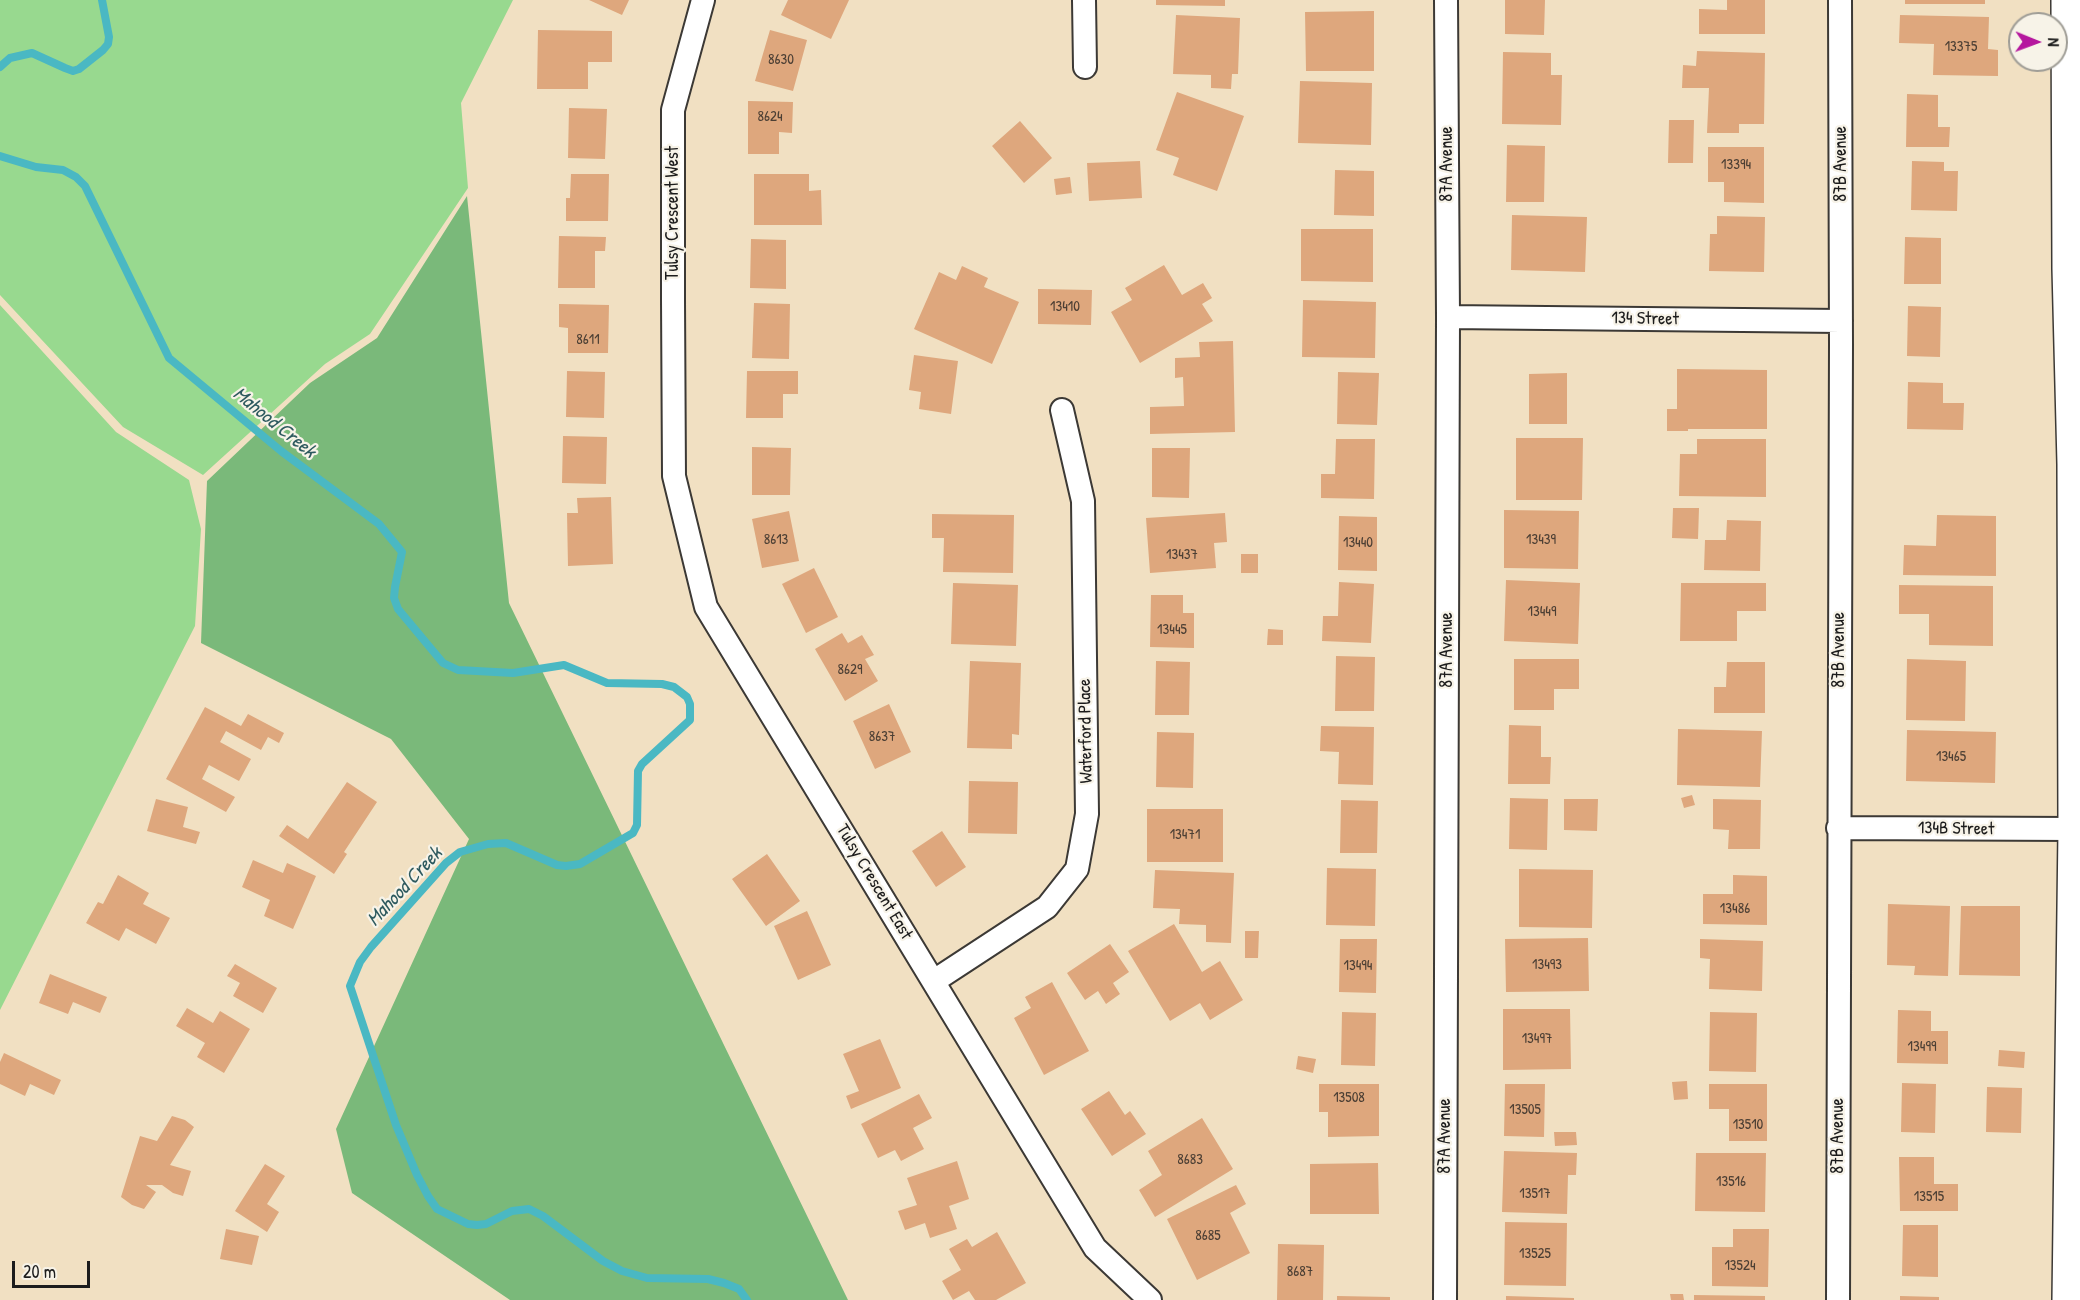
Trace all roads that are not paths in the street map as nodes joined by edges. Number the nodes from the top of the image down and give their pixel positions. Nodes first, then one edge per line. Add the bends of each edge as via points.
1 (703, 0) edge
2 (1084, 0) edge
3 (1446, 0) edge
4 (1840, 0) edge
5 (2068, 0) edge
6 (1085, 67) dead end
7 (1448, 317) junction
8 (1841, 321) junction
9 (1062, 410) dead end
10 (674, 430) joint
11 (1838, 828) junction
12 (2074, 830) junction
13 (934, 981) junction
14 (1150, 1300) edge
15 (1444, 1300) edge
16 (1838, 1300) edge
17 (2069, 1300) edge

1 - 10 street, Tulsy Crescent West via 673,110
2 - 6 street
3 - 7 street, 87A Avenue
4 - 8 street, 87B Avenue
5 - 12 main road
7 - 8 street, 134 Street
7 - 15 street, 87A Avenue
8 - 11 street, 87B Avenue
9 - 13 street, Waterford Place via 1083,501 1087,814 1077,869 1047,907
10 - 13 street, Tulsy Crescent East via 674,476 706,607
11 - 12 street, 134B Street
11 - 16 street, 87B Avenue
12 - 17 main road
13 - 14 street, Tulsy Crescent East via 1095,1248

